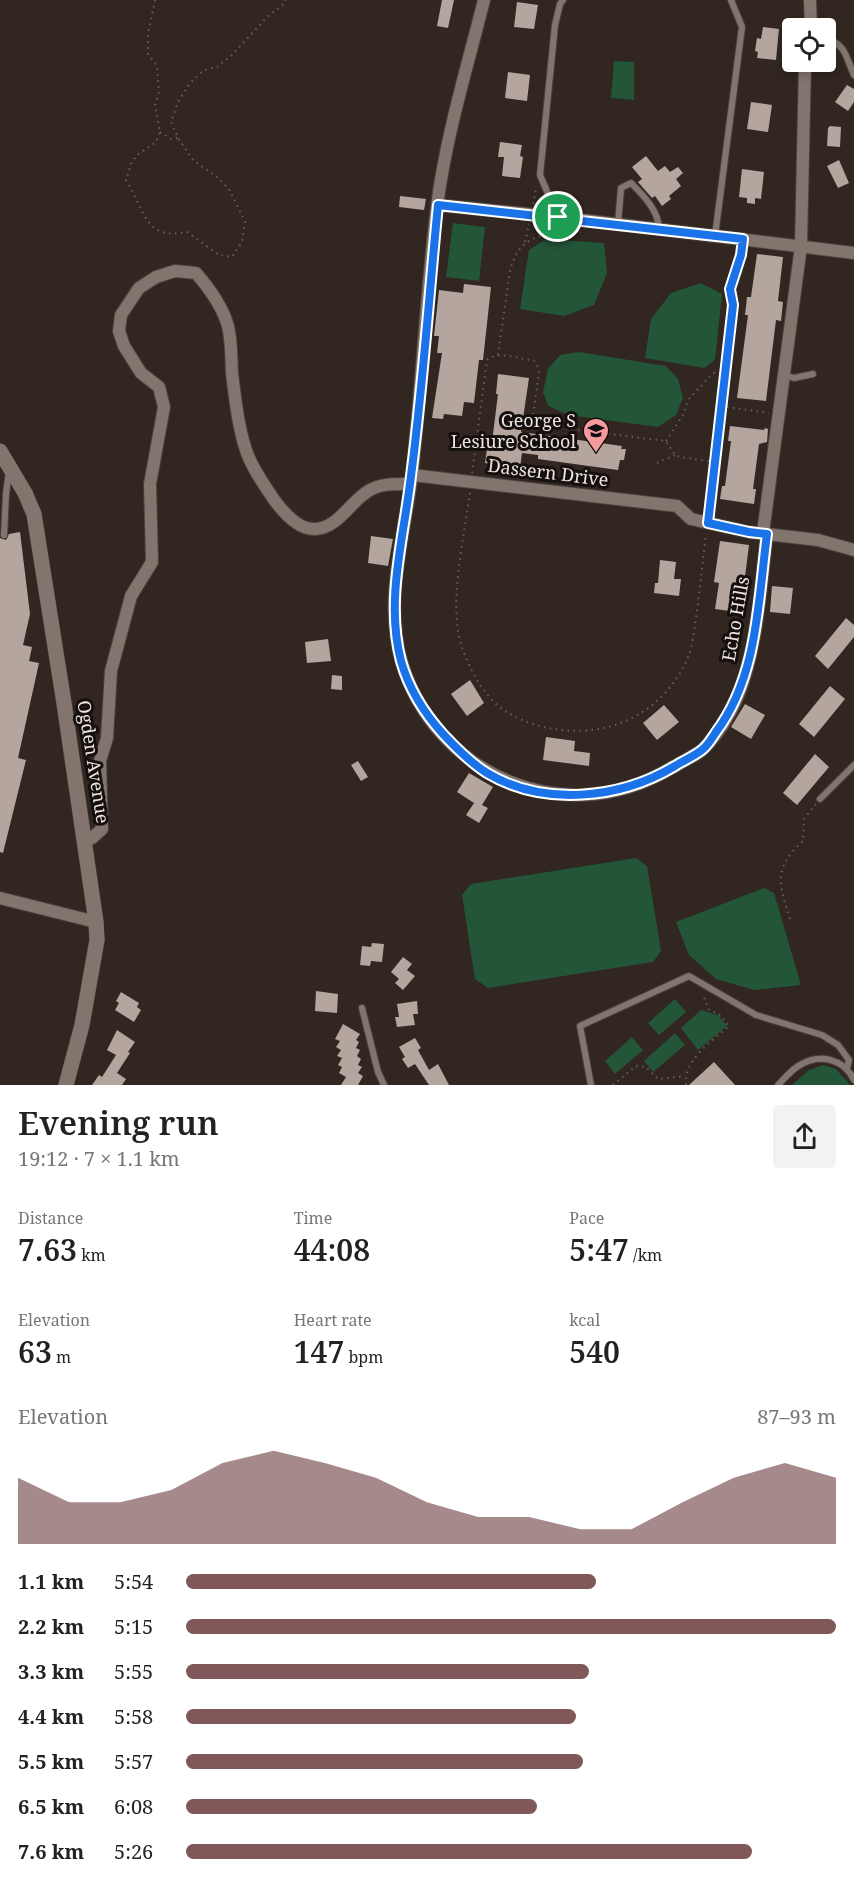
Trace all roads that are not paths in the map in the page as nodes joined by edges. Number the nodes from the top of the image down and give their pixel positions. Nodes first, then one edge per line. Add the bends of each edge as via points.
1 (484, 0) edge
2 (563, 0) edge
3 (731, 0) edge
4 (810, 0) edge
5 (811, 18) edge
6 (836, 42) edge
7 (805, 72) edge
8 (854, 75) edge
9 (438, 205) junction
10 (558, 217) junction
11 (618, 224) junction
12 (659, 229) junction
13 (715, 236) junction
14 (801, 246) junction
15 (854, 253) edge
16 (813, 374) dead end
17 (783, 375) junction
18 (0, 451) edge
19 (10, 467) junction
20 (411, 479) junction
21 (765, 533) junction
22 (4, 535) dead end
23 (854, 550) edge
24 (854, 765) edge
25 (820, 799) road end
26 (85, 841) junction
27 (0, 898) edge
28 (96, 922) junction
29 (362, 1008) dead end
30 (847, 1068) junction
31 (854, 1080) edge
32 (66, 1085) edge
33 (384, 1085) edge
34 (591, 1085) edge
35 (778, 1085) edge

1 - 9 street via 445,160
2 - 10 lane via 555,25 540,175
3 - 13 lane via 742,27
4 - 5 street
6 - 8 lane via 843,47
7 - 14 street
9 - 10 street
9 - 20 street
10 - 11 street
11 - 12 street
11 - 12 lane via 621,188 631,183 654,211
12 - 13 street
13 - 14 street
14 - 15 street
14 - 17 street
16 - 17 lane via 794,378
17 - 21 street
18 - 19 street, Ogden Avenue
19 - 22 lane
19 - 26 street, Ogden Avenue via 34,514
20 - 21 street, Dassern Drive via 471,481 677,506 691,519
20 - 21 street, Echo Hills via 395,585 395,623 401,661 411,688 427,716 487,773 548,794 592,794 628,788 703,749 729,714 742,683 751,651
20 - 26 street, Dassern Drive via 371,489 328,526 314,530 294,522 265,486 249,457 236,402 228,324 213,294 196,273 175,271 140,288 121,315 119,331 141,373 159,387 164,407 150,484 152,562 131,596 111,671 107,738 100,761 102,829
21 - 23 street, Dassern Drive via 818,540
24 - 25 lane
26 - 28 street, Ogden Avenue
27 - 28 street
28 - 32 street, Ogden Avenue via 97,940 82,1025
29 - 33 lane
30 - 31 lane
30 - 34 lane via 849,1060 838,1045 822,1035 756,1015 689,976 580,1026
30 - 35 lane via 839,1062 816,1059 799,1065

